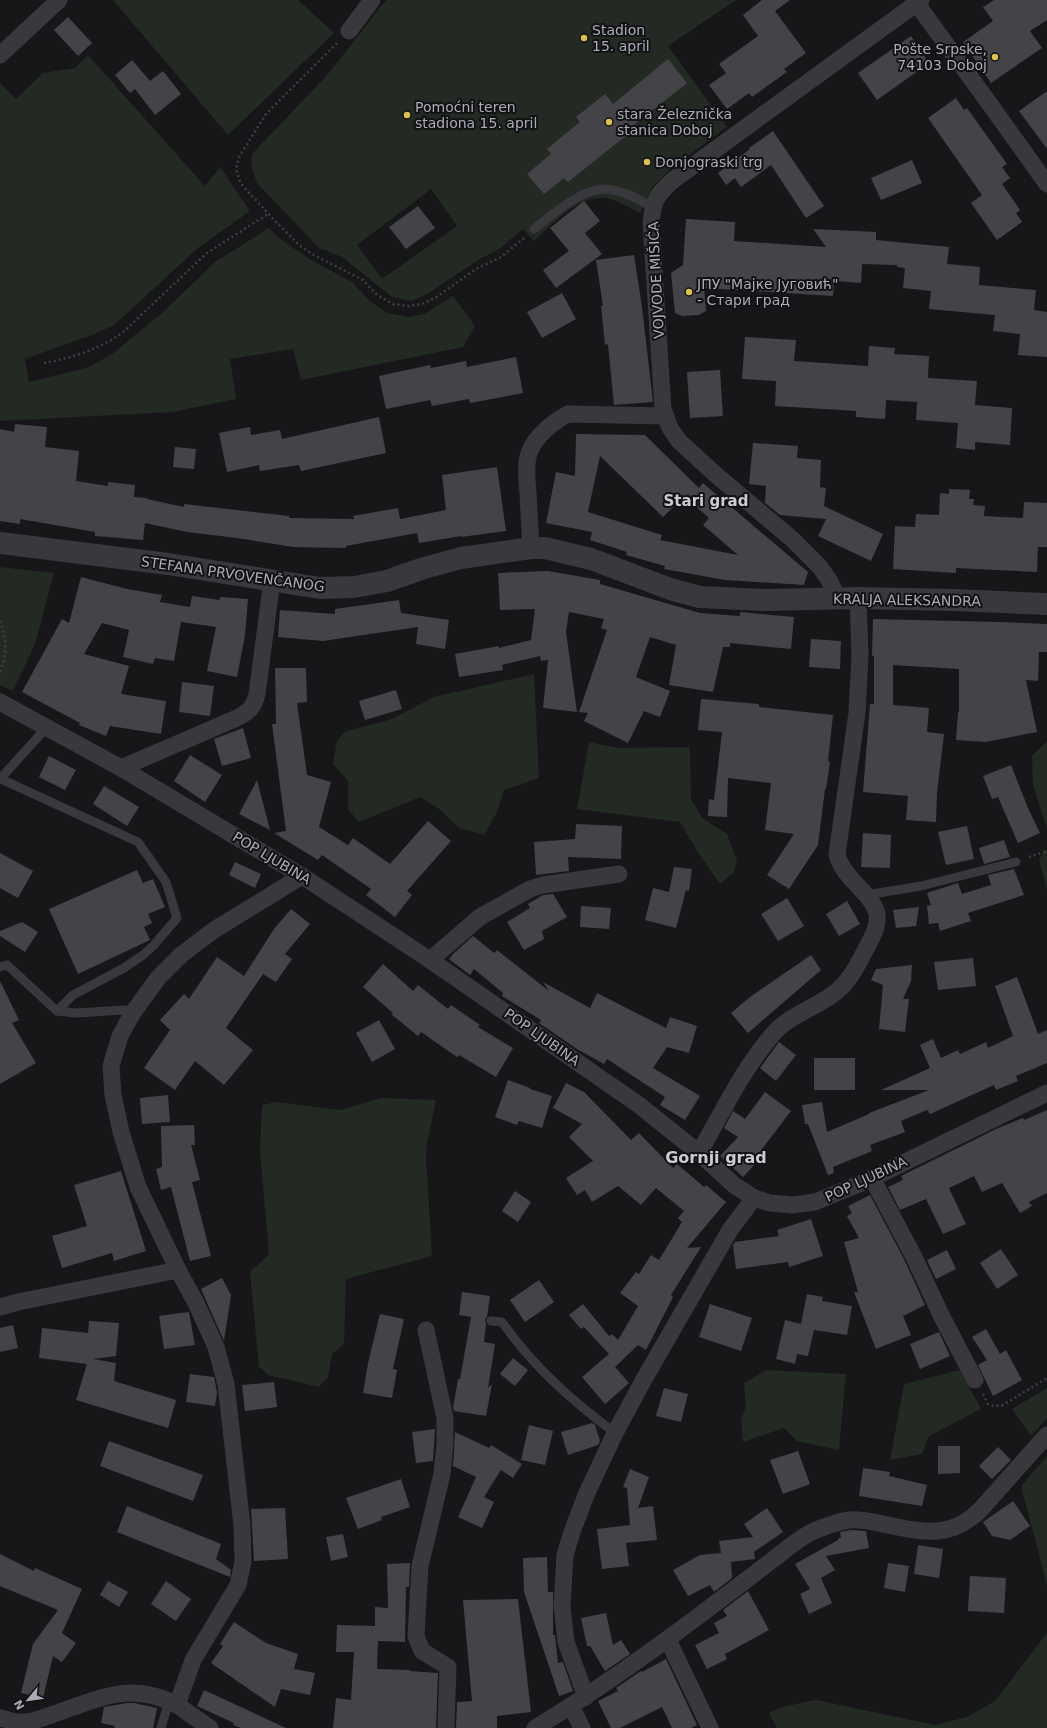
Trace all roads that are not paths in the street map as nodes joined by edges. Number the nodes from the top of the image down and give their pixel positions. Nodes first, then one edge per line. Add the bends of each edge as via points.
1 (59, 0) edge
2 (372, 0) edge
3 (917, 1) edge
4 (348, 31) road end
5 (0, 55) edge
6 (1047, 184) edge
7 (652, 207) junction
8 (534, 229) road end
9 (666, 416) junction
10 (0, 543) edge
11 (531, 548) junction
12 (272, 580) junction
13 (848, 598) junction
14 (766, 600) joint
15 (1047, 604) edge
16 (0, 702) edge
17 (47, 727) junction
18 (121, 768) junction
19 (0, 779) edge
20 (1016, 862) road end
21 (620, 874) dead end
22 (302, 876) junction
23 (866, 895) junction
24 (430, 960) junction
25 (0, 967) edge
26 (57, 1011) junction
27 (132, 1014) junction
28 (1047, 1093) edge
29 (699, 1153) junction
30 (872, 1178) junction
31 (754, 1198) junction
32 (178, 1270) junction
33 (0, 1308) edge
34 (491, 1321) dead end
35 (426, 1330) dead end
36 (975, 1380) road end
37 (615, 1433) junction
38 (1047, 1435) edge
39 (668, 1640) junction
40 (586, 1697) junction
41 (173, 1703) junction
42 (571, 1706) junction
43 (0, 1718) edge
44 (161, 1728) edge
45 (210, 1728) edge
46 (446, 1728) edge
47 (535, 1728) edge
48 (582, 1728) edge
49 (710, 1728) edge

1 - 5 street
2 - 4 street
3 - 6 street
3 - 7 street, VOJVODE MIŠIĆA via 672,181 661,191
7 - 8 lane via 635,197 603,189 588,193 559,209
7 - 9 street, VOJVODE MIŠIĆA via 663,409
9 - 11 street via 568,414 548,427 538,437 529,453 527,472
9 - 13 street, VOJVODE MIŠIĆA via 679,441 792,538
10 - 12 street, STEFANA PRVOVENČANOG
11 - 12 street, STEFANA PRVOVENČANOG via 461,558 354,587 320,588
11 - 14 street, STEFANA PRVOVENČANOG via 545,548 591,559 672,590 700,596
12 - 18 street via 257,694 249,712
13 - 14 street, KRALJA ALEKSANDRA
13 - 15 street, KRALJA ALEKSANDRA
13 - 23 street via 860,655 856,713 836,854 846,874
16 - 17 street, POP LJUBINA
17 - 18 street, POP LJUBINA
17 - 19 lane
18 - 22 street, POP LJUBINA
19 - 26 lane via 138,842 166,882 177,918 143,955 73,995
20 - 23 lane via 921,886
21 - 24 street via 530,889 480,917
22 - 24 street, POP LJUBINA
22 - 27 street via 214,930 181,955 158,978
23 - 29 street via 874,906 877,920 858,965 836,992 787,1022 774,1033 736,1087
24 - 29 street, POP LJUBINA via 639,1105
25 - 26 lane via 7,965
26 - 27 lane via 76,1013 125,1010
27 - 32 street via 120,1036 111,1066 113,1095 138,1188
28 - 30 street, POP LJUBINA
29 - 31 street, POP LJUBINA via 734,1185
30 - 31 street, POP LJUBINA via 815,1202 792,1205 770,1203
30 - 36 street via 914,1255 942,1317
31 - 37 street via 730,1230
32 - 33 street via 18,1302
32 - 41 street via 216,1347 226,1384 242,1526 243,1562 238,1585 193,1660
34 - 37 lane via 502,1322 539,1369
35 - 46 street via 445,1418 445,1444 442,1474 420,1566 416,1636 422,1651 448,1667
37 - 40 street via 586,1495 565,1555 562,1606 566,1642
38 - 39 street via 981,1509 962,1525 941,1531 911,1530 851,1520 836,1522 807,1533
39 - 40 street
39 - 49 street
40 - 42 street
41 - 43 street via 132,1692 106,1696 42,1719 19,1723
41 - 44 lane
41 - 45 street
42 - 47 street
42 - 48 street

